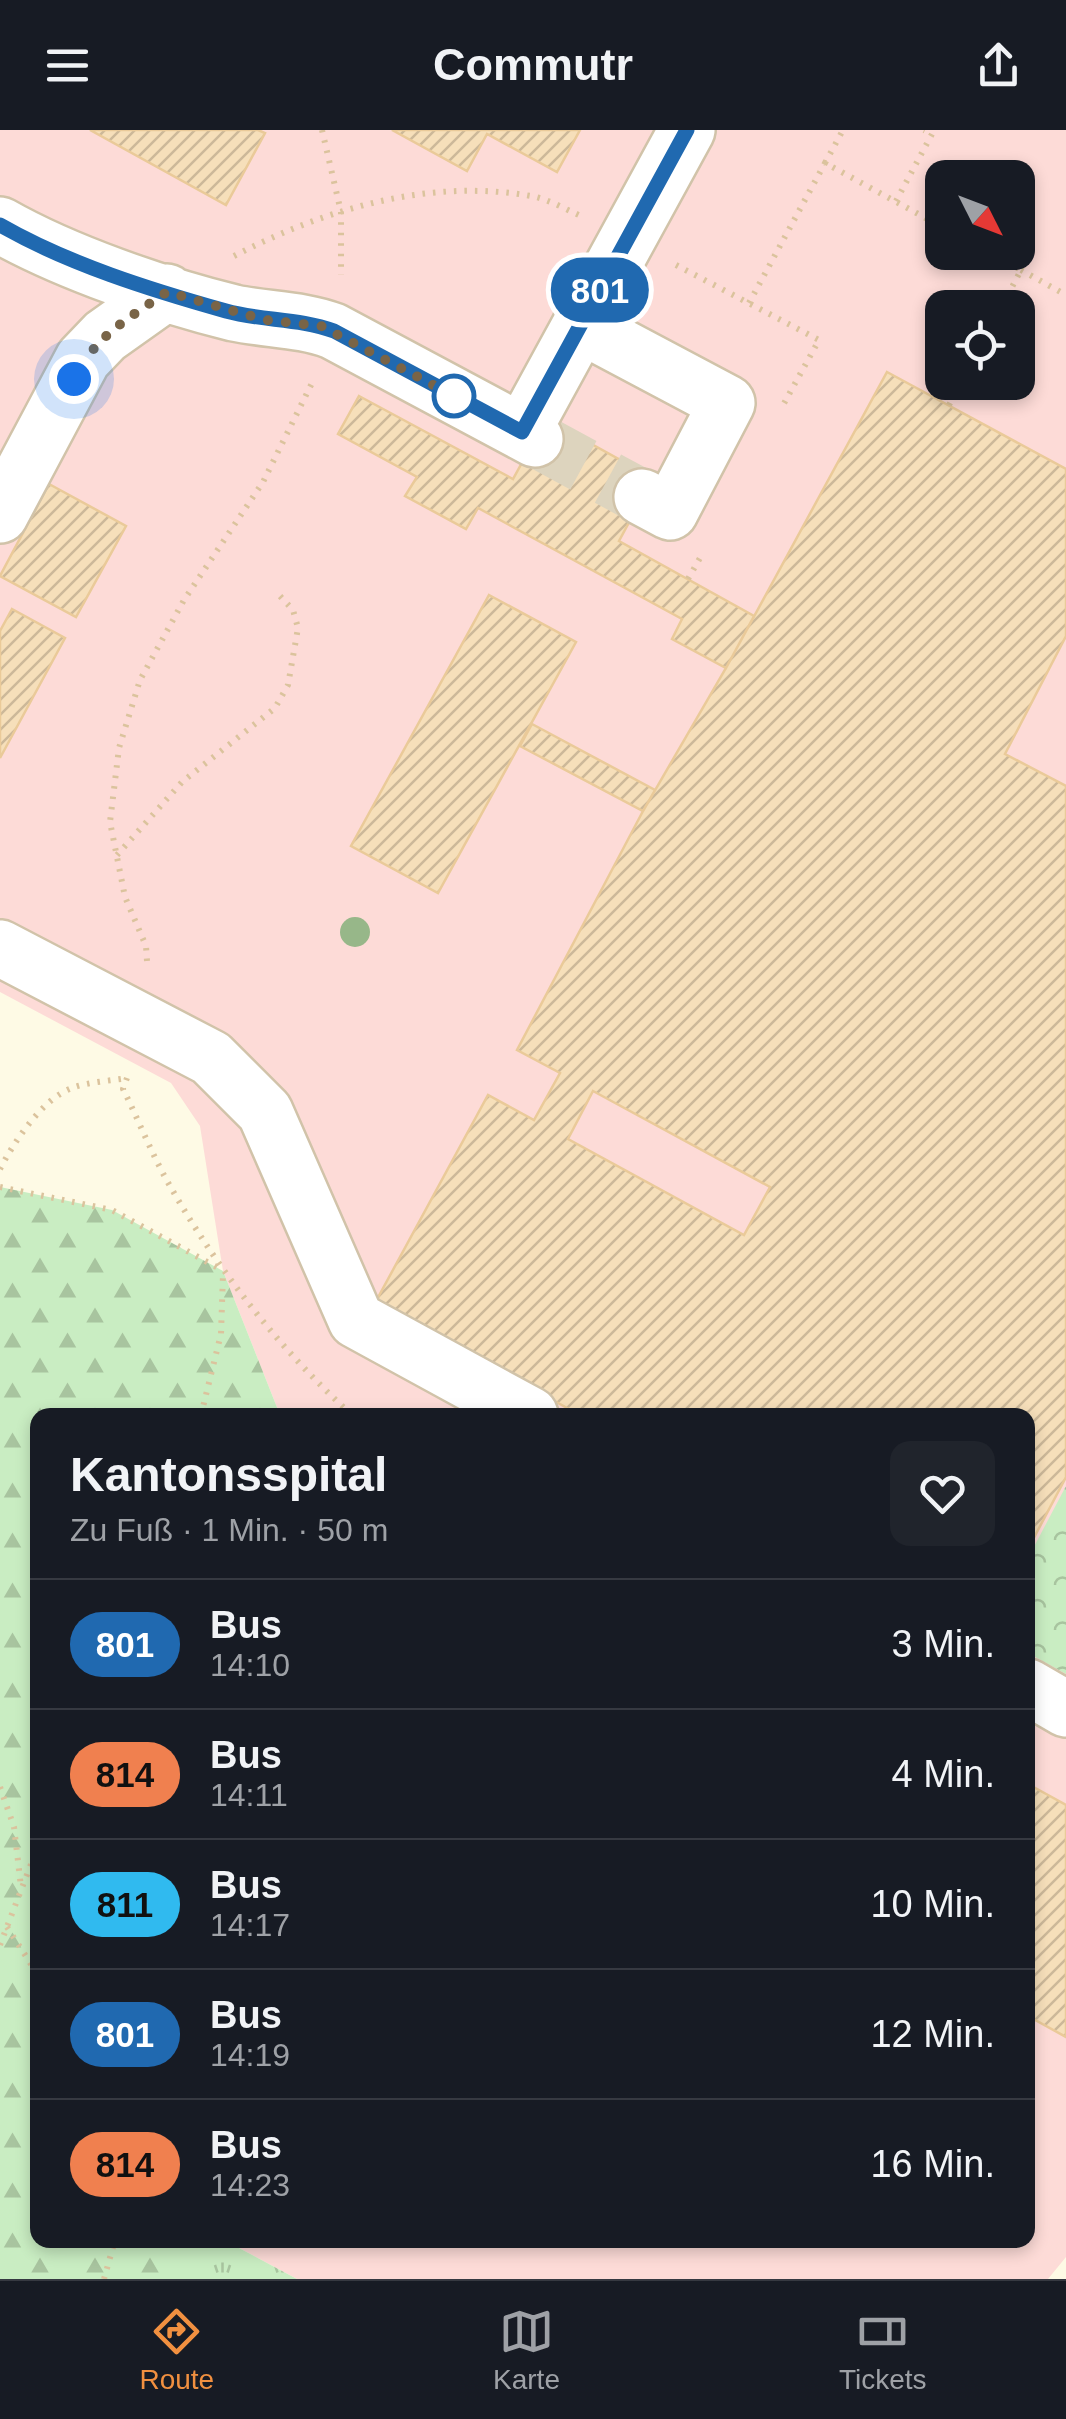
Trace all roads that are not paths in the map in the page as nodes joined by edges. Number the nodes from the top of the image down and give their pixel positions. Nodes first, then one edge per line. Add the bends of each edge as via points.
1 (687, 130) edge
2 (0, 225) edge
3 (167, 292) junction
4 (580, 325) junction
5 (642, 498) tunnel mouth
6 (0, 515) edge
7 (0, 948) edge
8 (517, 1408) edge
9 (1035, 1692) edge
10 (1066, 1708) edge

1 - 4 lane
2 - 3 lane
3 - 4 lane via 246,316 334,331 528,436
3 - 6 lane via 83,359
4 - 5 lane via 728,403 670,512
7 - 8 lane via 145,1001 211,1058 265,1112 356,1320
9 - 10 lane

